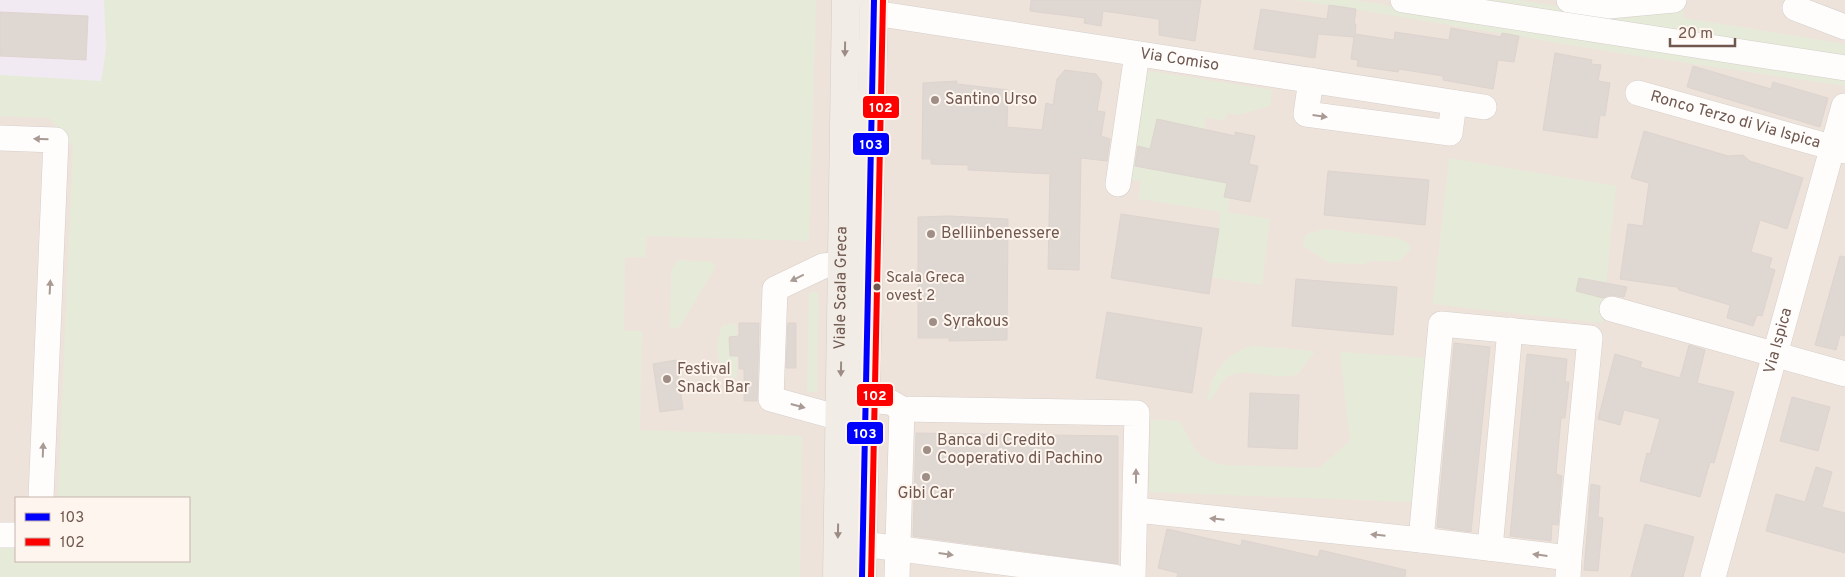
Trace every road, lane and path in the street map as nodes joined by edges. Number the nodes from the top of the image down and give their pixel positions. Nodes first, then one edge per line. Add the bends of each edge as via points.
1 (846, 0) edge
2 (1403, 0) edge
3 (1569, 0) edge
4 (1674, 0) edge
5 (1822, 0) edge
6 (1787, 4) edge
7 (874, 6) edge
8 (1845, 27) edge
9 (1138, 54) junction
10 (1845, 68) edge
11 (1311, 80) junction
12 (1638, 93) dead end
13 (1454, 103) junction
14 (1844, 106) edge
15 (1484, 107) dead end
16 (0, 138) edge
17 (1839, 150) edge
18 (1118, 184) dead end
19 (843, 264) junction
20 (1612, 309) dead end
21 (1510, 330) junction
22 (1776, 355) junction
23 (1845, 374) edge
24 (864, 400) junction
25 (902, 409) junction
26 (840, 418) junction
27 (41, 497) edge
28 (1136, 510) junction
29 (0, 535) edge
30 (15, 535) edge
31 (1421, 540) junction
32 (863, 544) junction
33 (898, 548) junction
34 (1490, 548) junction
35 (1569, 568) edge
36 (837, 577) edge
37 (862, 577) edge
38 (870, 577) edge
39 (897, 577) edge
40 (1114, 577) edge
41 (1134, 577) edge
42 (1713, 577) edge

1 -> 19 main road, Viale Scala Greca
2 - 10 street
3 - 4 street via 1609,6
5 - 6 street via 1807,10
6 - 8 street
7 - 9 street, Via Comiso
7 - 24 main road, Viale Scala Greca
9 - 11 street, Via Comiso
9 - 18 street
11 - 13 street, Via Comiso
11 -> 13 street via 1306,114 1450,133
12 - 17 street, Ronco Terzo di Via Ispica
13 - 15 street, Via Comiso
14 - 17 street, Via Ispica
27 -> 16 street via 56,140
17 - 22 street, Via Ispica
19 -> 26 main road, Viale Scala Greca
19 -> 26 street via 823,266 775,289 771,399
20 - 22 street
21 - 31 street via 1441,324
21 - 34 street
21 - 35 street via 1590,338
22 - 23 street
22 - 42 street, Via Ispica
24 - 25 street via 890,402
24 - 32 main road, Viale Scala Greca
28 -> 25 street via 1136,413
25 - 33 street
26 -> 36 main road, Viale Scala Greca
31 -> 28 street
28 - 41 street
29 - 30 street
31 - 34 street
32 - 33 street
32 - 37 main road, Viale Scala Greca
33 - 39 street
33 -> 40 street
35 -> 34 street
37 - 38 street

